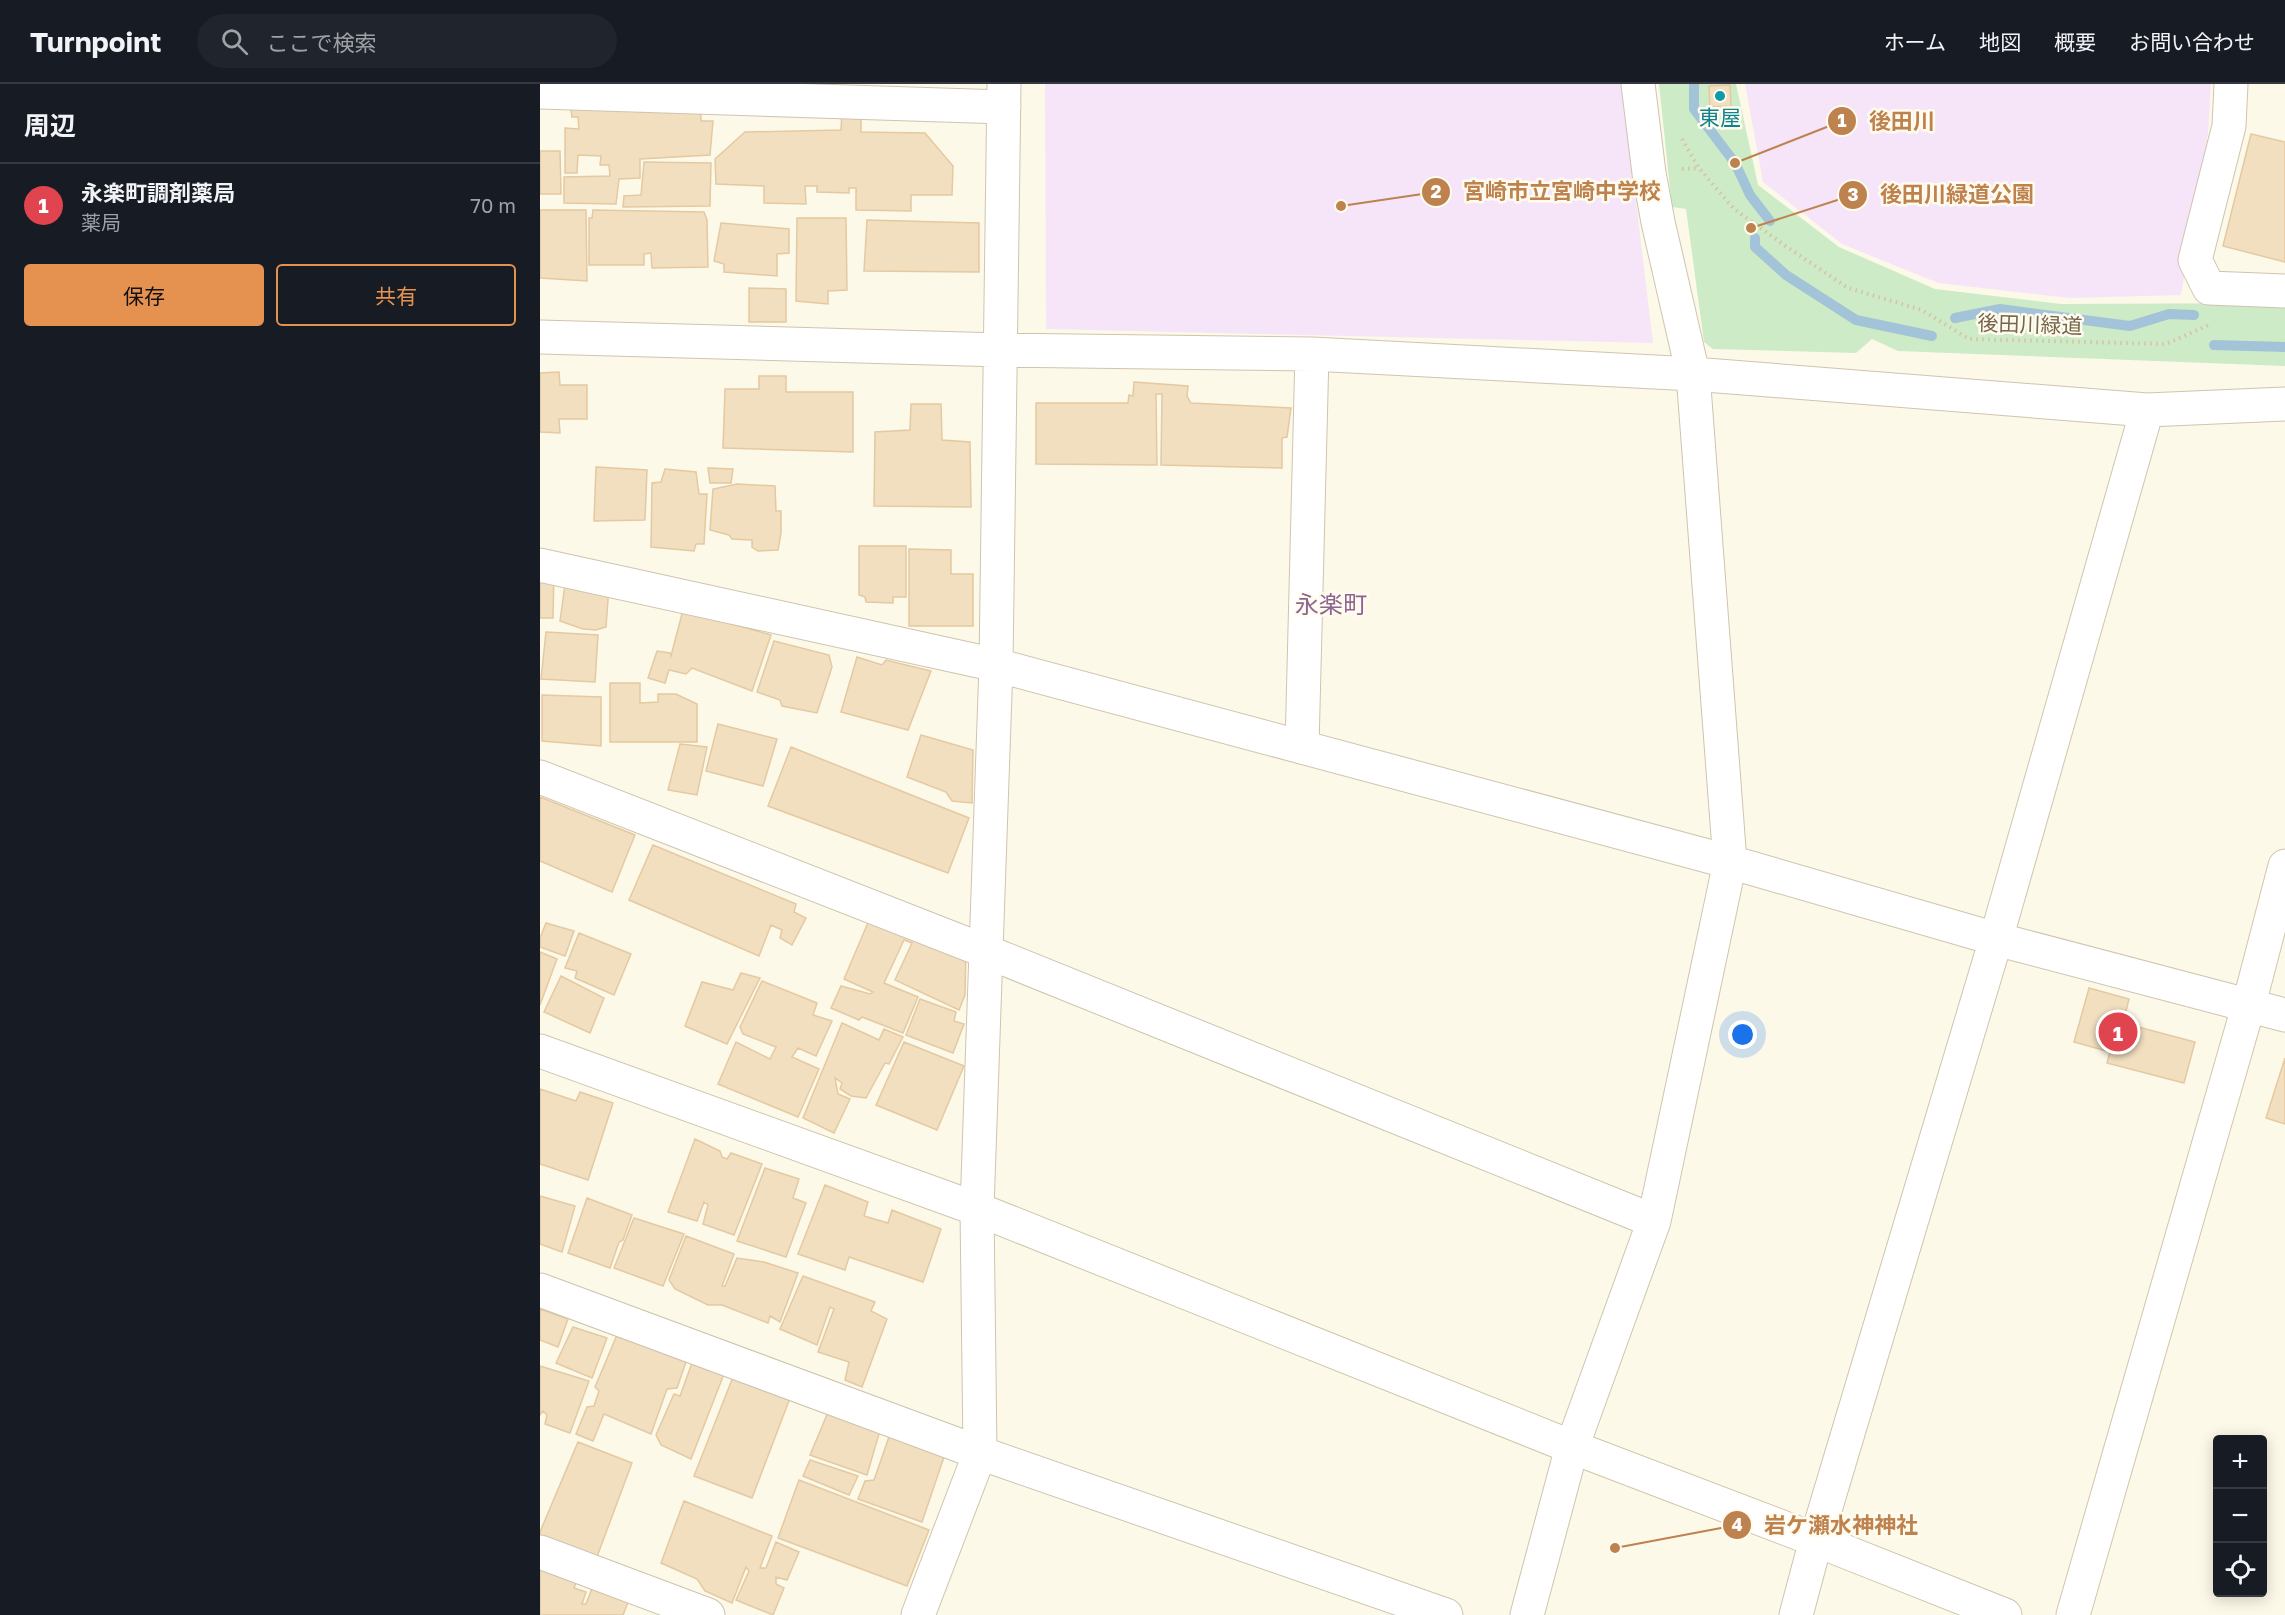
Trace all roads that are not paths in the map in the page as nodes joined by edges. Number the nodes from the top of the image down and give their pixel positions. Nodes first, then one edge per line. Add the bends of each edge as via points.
1 (1638, 84) edge
2 (2231, 84) edge
3 (540, 92) edge
4 (1004, 96) edge
5 (2285, 291) edge
6 (540, 337) edge
7 (1001, 350) junction
8 (1312, 354) junction
9 (1693, 374) junction
10 (2285, 404) edge
11 (2147, 411) junction
12 (540, 565) edge
13 (996, 665) junction
14 (1302, 747) junction
15 (540, 777) edge
16 (1730, 862) junction
17 (2285, 866) edge
18 (1996, 939) junction
19 (986, 951) junction
20 (2248, 1004) junction
21 (2285, 1014) edge
22 (540, 1051) edge
23 (977, 1209) junction
24 (1654, 1221) junction
25 (540, 1290) edge
26 (1572, 1447) junction
27 (980, 1453) junction
28 (1816, 1540) junction
29 (540, 1552) edge
30 (708, 1615) edge
31 (918, 1615) edge
32 (1446, 1615) edge
33 (1527, 1615) edge
34 (1796, 1615) edge
35 (2005, 1615) edge
36 (2073, 1615) edge

1 - 9 street via 1658,222
2 - 5 street via 2229,126 2195,260 2209,288
3 - 4 street
4 - 7 street
6 - 7 street
7 - 8 street
7 - 13 street
8 - 9 street
8 - 14 street
9 - 11 street
9 - 16 street
10 - 11 street
11 - 18 street
12 - 13 street
13 - 14 street
13 - 19 street
14 - 16 street
15 - 19 street
16 - 18 street
16 - 24 street
17 - 20 street
18 - 20 street
18 - 28 street
19 - 23 street
19 - 24 street
20 - 21 street
20 - 36 street
22 - 23 street
23 - 26 street
23 - 27 street
24 - 26 street
25 - 27 street
26 - 28 street
26 - 33 street
27 - 31 street
27 - 32 street
28 - 34 street
28 - 35 street
29 - 30 street

